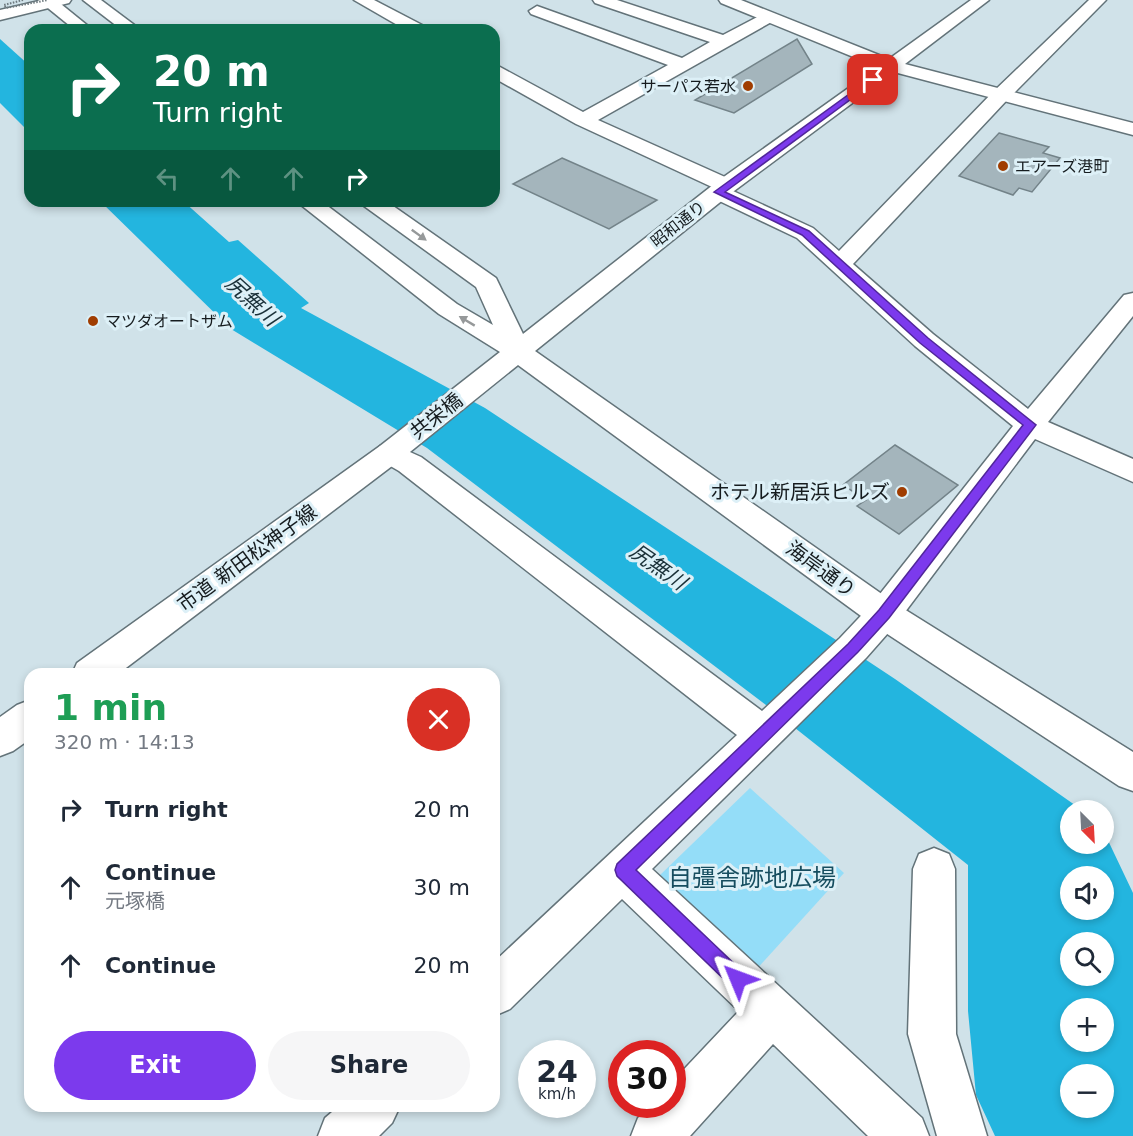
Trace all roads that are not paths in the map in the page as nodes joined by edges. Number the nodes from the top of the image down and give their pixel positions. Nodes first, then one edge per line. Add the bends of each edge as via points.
1 (91, 0) edge
2 (362, 0) edge
3 (601, 0) edge
4 (727, 0) edge
5 (981, 0) edge
6 (1098, 0) edge
7 (52, 1) edge
8 (537, 11) dead end
9 (0, 15) edge
10 (769, 17) junction
11 (78, 24) edge
12 (125, 24) edge
13 (407, 24) edge
14 (726, 42) junction
15 (684, 65) junction
16 (892, 66) junction
17 (500, 74) edge
18 (1000, 96) junction
19 (583, 120) junction
20 (1133, 129) edge
21 (723, 189) junction
22 (315, 207) edge
23 (380, 207) edge
24 (839, 265) junction
25 (1133, 300) edge
26 (517, 351) junction
27 (468, 391) joint
28 (1030, 425) junction
29 (397, 447) junction
30 (1133, 471) edge
31 (884, 614) junction
32 (98, 668) edge
33 (24, 721) edge
34 (770, 727) junction
35 (0, 739) edge
36 (1133, 773) edge
37 (934, 869) dead end
38 (623, 870) junction
39 (500, 987) edge
40 (771, 1011) junction
41 (369, 1112) edge
42 (343, 1136) edge
43 (656, 1136) edge
44 (904, 1136) edge
45 (962, 1136) edge

1 - 12 street
2 - 13 street
3 - 14 street
4 - 10 street
5 - 16 street, 昭和通り
6 - 18 street
7 - 9 street
7 - 11 street
8 - 15 street
10 - 14 street
10 - 16 street
14 - 15 street
15 - 19 street
16 - 18 street
16 - 21 street, 昭和通り
17 - 19 street
18 - 20 street
18 - 24 street
19 - 21 street
21 - 24 street via 805,233
21 - 26 street, 昭和通り
26 -> 22 street, 海岸通り via 448,309
23 -> 26 street via 487,283
24 - 28 street
25 - 28 street
26 - 27 street, 昭和通り
26 - 31 street, 海岸通り
27 - 29 street, 共栄橋
28 - 30 street
28 - 31 street
29 - 32 street, 市道 新田松神子線
29 - 34 street via 410,464
31 - 34 street
31 - 36 street, 海岸通り
33 - 35 street
34 - 38 street
37 - 45 street via 932,1034
38 - 39 street
38 - 40 street
40 - 43 street
40 - 44 street
41 - 42 street

